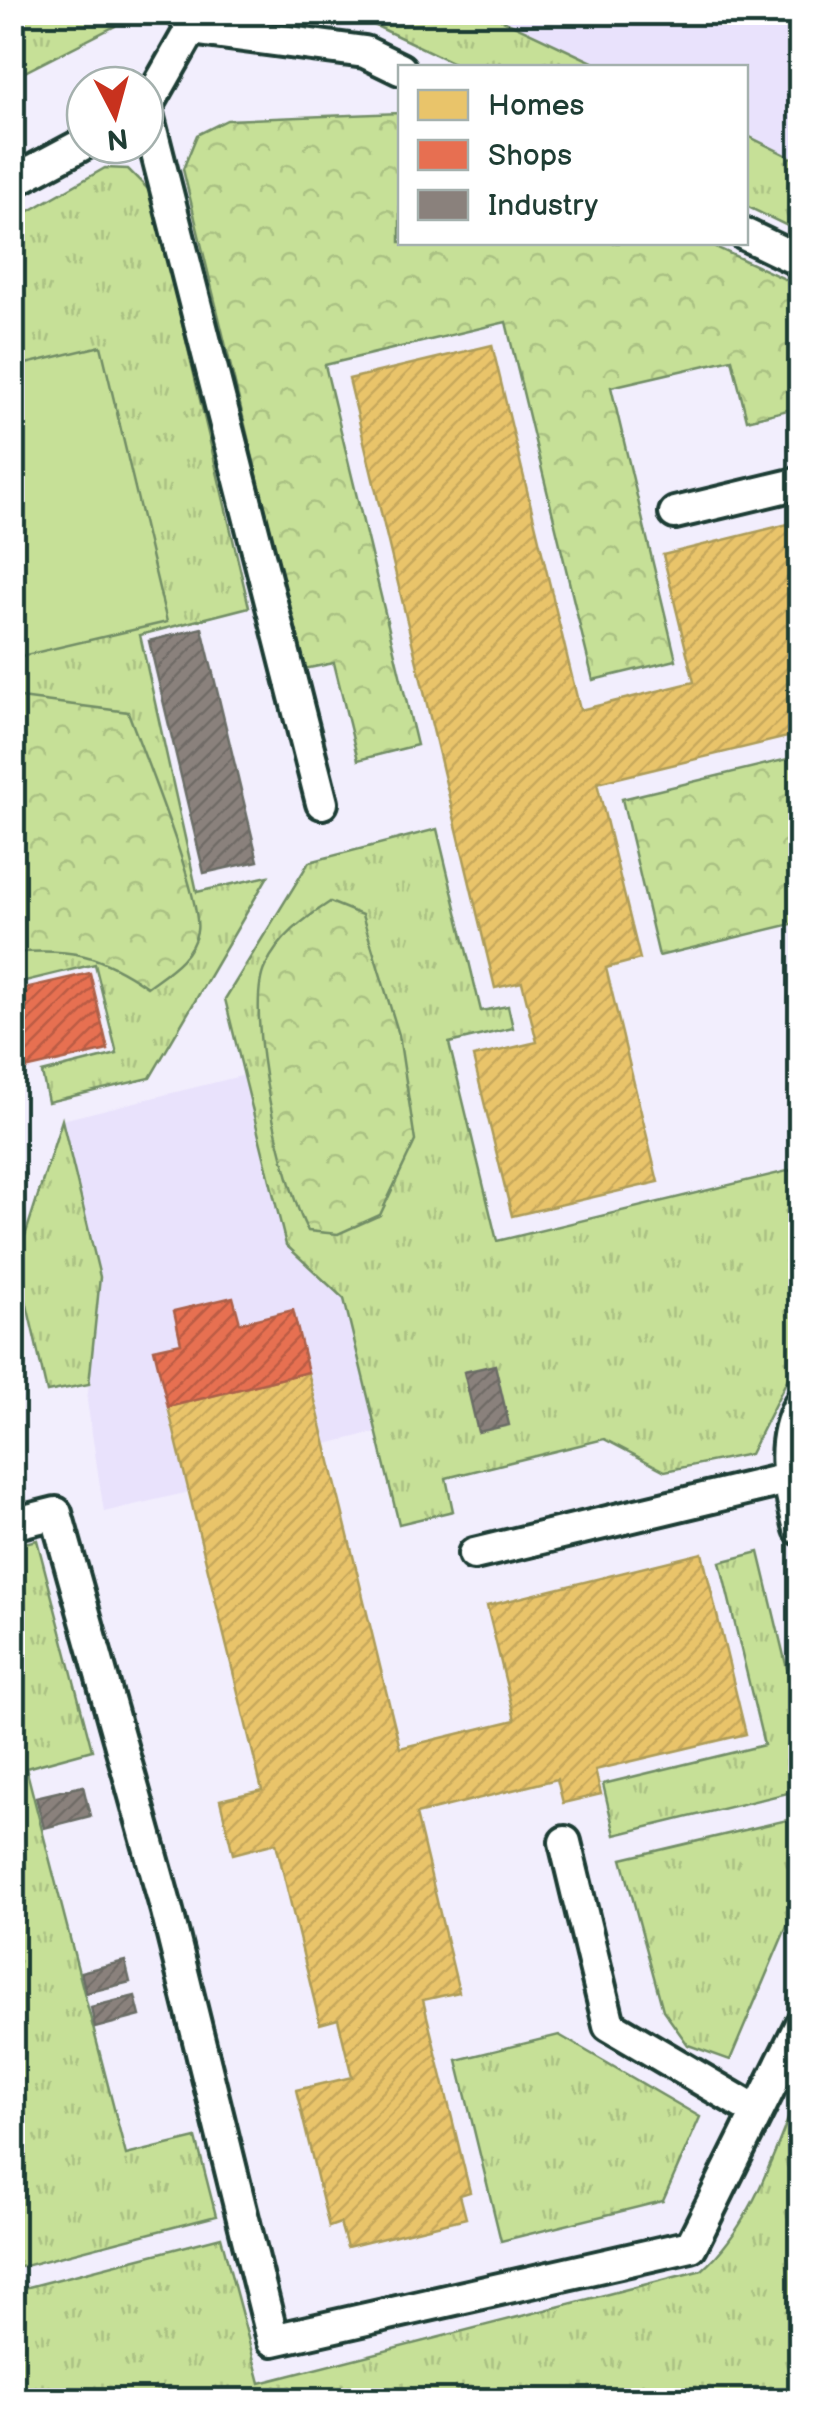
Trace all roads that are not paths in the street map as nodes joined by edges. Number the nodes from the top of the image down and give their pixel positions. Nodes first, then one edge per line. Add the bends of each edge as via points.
1 (187, 21) edge
2 (165, 69) edge
3 (398, 69) edge
4 (65, 154) edge
5 (160, 165) edge
6 (12, 182) edge
7 (748, 236) edge
8 (800, 261) edge
9 (800, 483) edge
10 (675, 514) dead end
11 (322, 803) dead end
12 (800, 1404) edge
13 (787, 1479) junction
14 (12, 1524) edge
15 (800, 1529) edge
16 (474, 1554) dead end
17 (565, 1842) dead end
18 (800, 2026) edge
19 (758, 2112) junction

1 - 2 lane
1 - 3 lane via 364,52
4 - 6 lane
5 - 11 lane
7 - 8 lane
9 - 10 lane
12 - 13 lane via 789,1424
13 - 15 lane
13 - 16 lane
14 - 19 lane via 56,1514 167,1911 274,2340 691,2246
17 - 19 lane via 610,2025
18 - 19 lane

